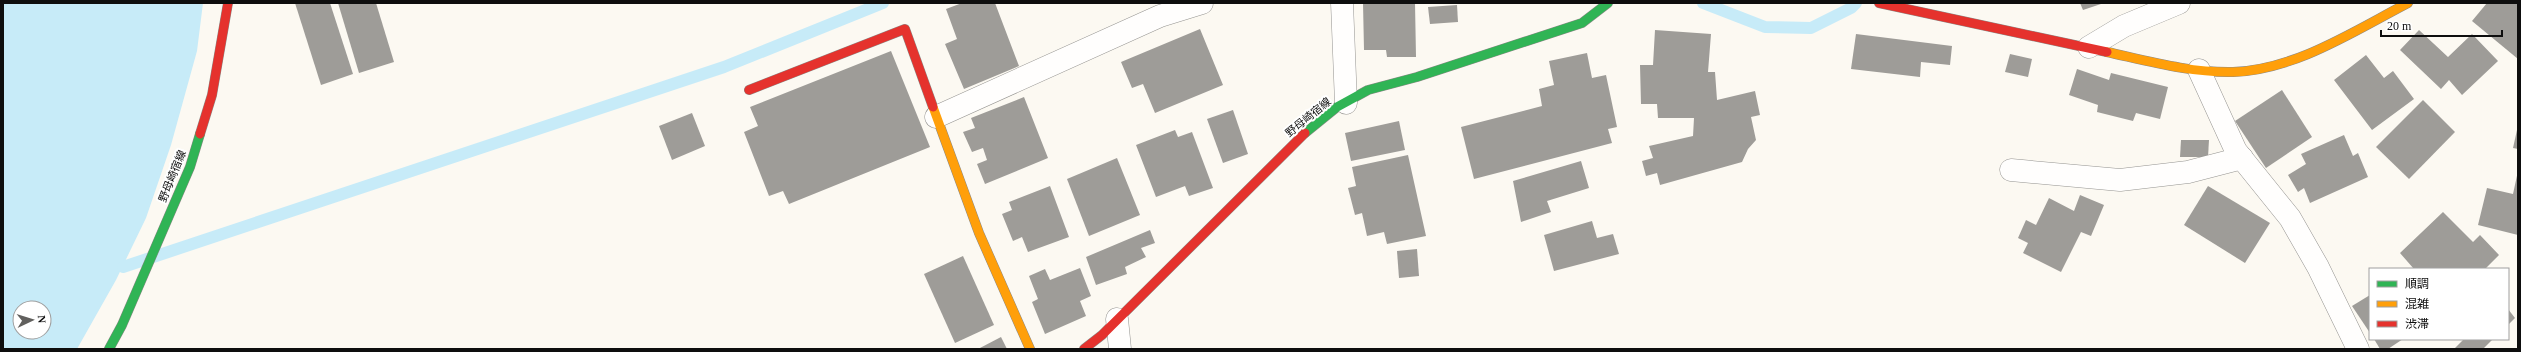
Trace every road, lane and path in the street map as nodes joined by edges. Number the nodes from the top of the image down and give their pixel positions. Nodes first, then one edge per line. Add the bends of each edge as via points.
1 (228, 3) edge
2 (1202, 3) edge
3 (1342, 3) edge
4 (1608, 3) edge
5 (1879, 3) edge
6 (2179, 3) edge
7 (2408, 3) edge
8 (2089, 47) junction
9 (2199, 70) junction
10 (749, 90) dead end
11 (1346, 103) junction
12 (936, 117) junction
13 (2242, 158) junction
14 (2011, 170) dead end
15 (1117, 319) junction
16 (109, 349) edge
17 (1030, 349) edge
18 (1084, 349) edge
19 (1120, 349) edge
20 (2358, 349) edge

1 - 16 street, 野母崎宿線 via 212,95 190,167
2 - 12 street via 1160,16
3 - 11 street
4 - 11 street, 野母崎宿線 via 1582,23 1417,77 1368,90
5 - 8 street
6 - 8 street via 2124,26
7 - 9 street via 2316,50 2292,59 2251,70
8 - 9 street
9 - 13 street via 2236,151
10 - 12 street via 905,29
11 - 15 street, 野母崎宿線 via 1299,138
12 - 17 street via 978,233
13 - 14 street via 2188,172 2120,180
13 - 20 street via 2290,218 2318,267
15 - 18 street, 野母崎宿線
15 - 19 street

